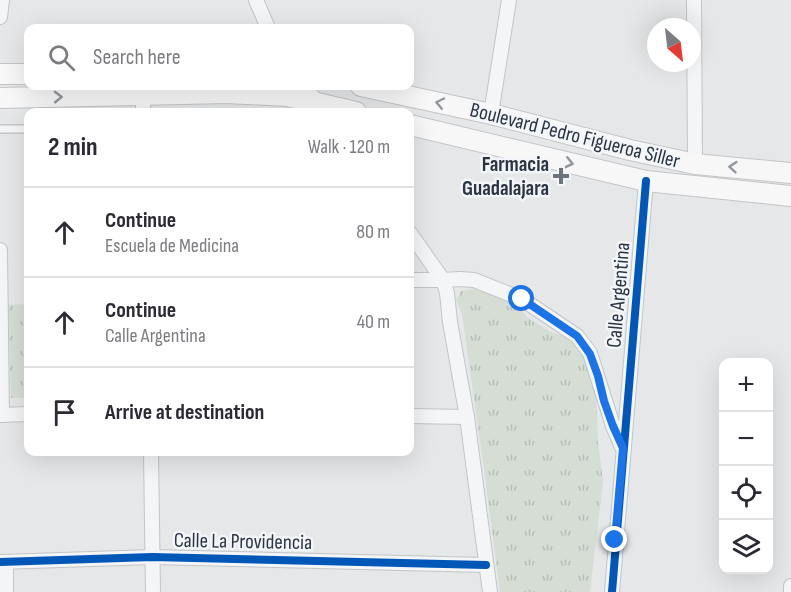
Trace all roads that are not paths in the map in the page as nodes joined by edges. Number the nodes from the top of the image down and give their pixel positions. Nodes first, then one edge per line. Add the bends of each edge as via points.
1 (2, 0) edge
2 (256, 0) edge
3 (509, 0) edge
4 (694, 0) edge
5 (0, 17) edge
6 (266, 24) edge
7 (0, 74) edge
8 (24, 74) edge
9 (307, 90) edge
10 (380, 90) edge
11 (0, 98) edge
12 (143, 104) edge
13 (322, 108) edge
14 (491, 114) junction
15 (414, 126) edge
16 (0, 129) edge
17 (24, 129) edge
18 (695, 164) junction
19 (791, 172) edge
20 (646, 181) junction
21 (791, 196) edge
22 (414, 239) edge
23 (0, 250) edge
24 (414, 280) edge
25 (443, 280) junction
26 (24, 414) edge
27 (1, 415) edge
28 (414, 416) edge
29 (466, 417) junction
30 (623, 448) junction
31 (151, 456) edge
32 (152, 557) junction
33 (3, 562) edge
34 (486, 565) junction
35 (791, 586) edge
36 (6, 592) edge
37 (153, 592) edge
38 (490, 592) edge
39 (612, 592) edge
40 (791, 592) edge

1 - 5 street
2 - 6 street
3 - 14 street
4 - 18 street
7 - 8 main road
9 - 13 street
14 -> 10 main road, Boulevard Pedro Figueroa Siller
11 -> 12 main road
12 - 13 main road via 228,93 287,96
14 - 18 main road, Boulevard Pedro Figueroa Siller
15 -> 20 main road, Boulevard Pedro Figueroa Siller
16 - 17 lane
19 -> 18 main road, Boulevard Pedro Figueroa Siller
20 - 21 main road, Boulevard Pedro Figueroa Siller
20 - 30 street, Calle Argentina
22 - 25 street
23 - 27 street
24 - 25 street
25 - 29 street
25 - 30 street via 474,280 522,299 577,336 590,354
26 - 27 street
28 - 29 street
29 - 34 street
30 - 39 street, Calle Argentina
31 - 32 street
32 - 33 street, Calle La Providencia
32 - 34 street, Calle La Providencia
32 - 37 street
33 - 36 street
34 - 38 street
35 - 40 street

